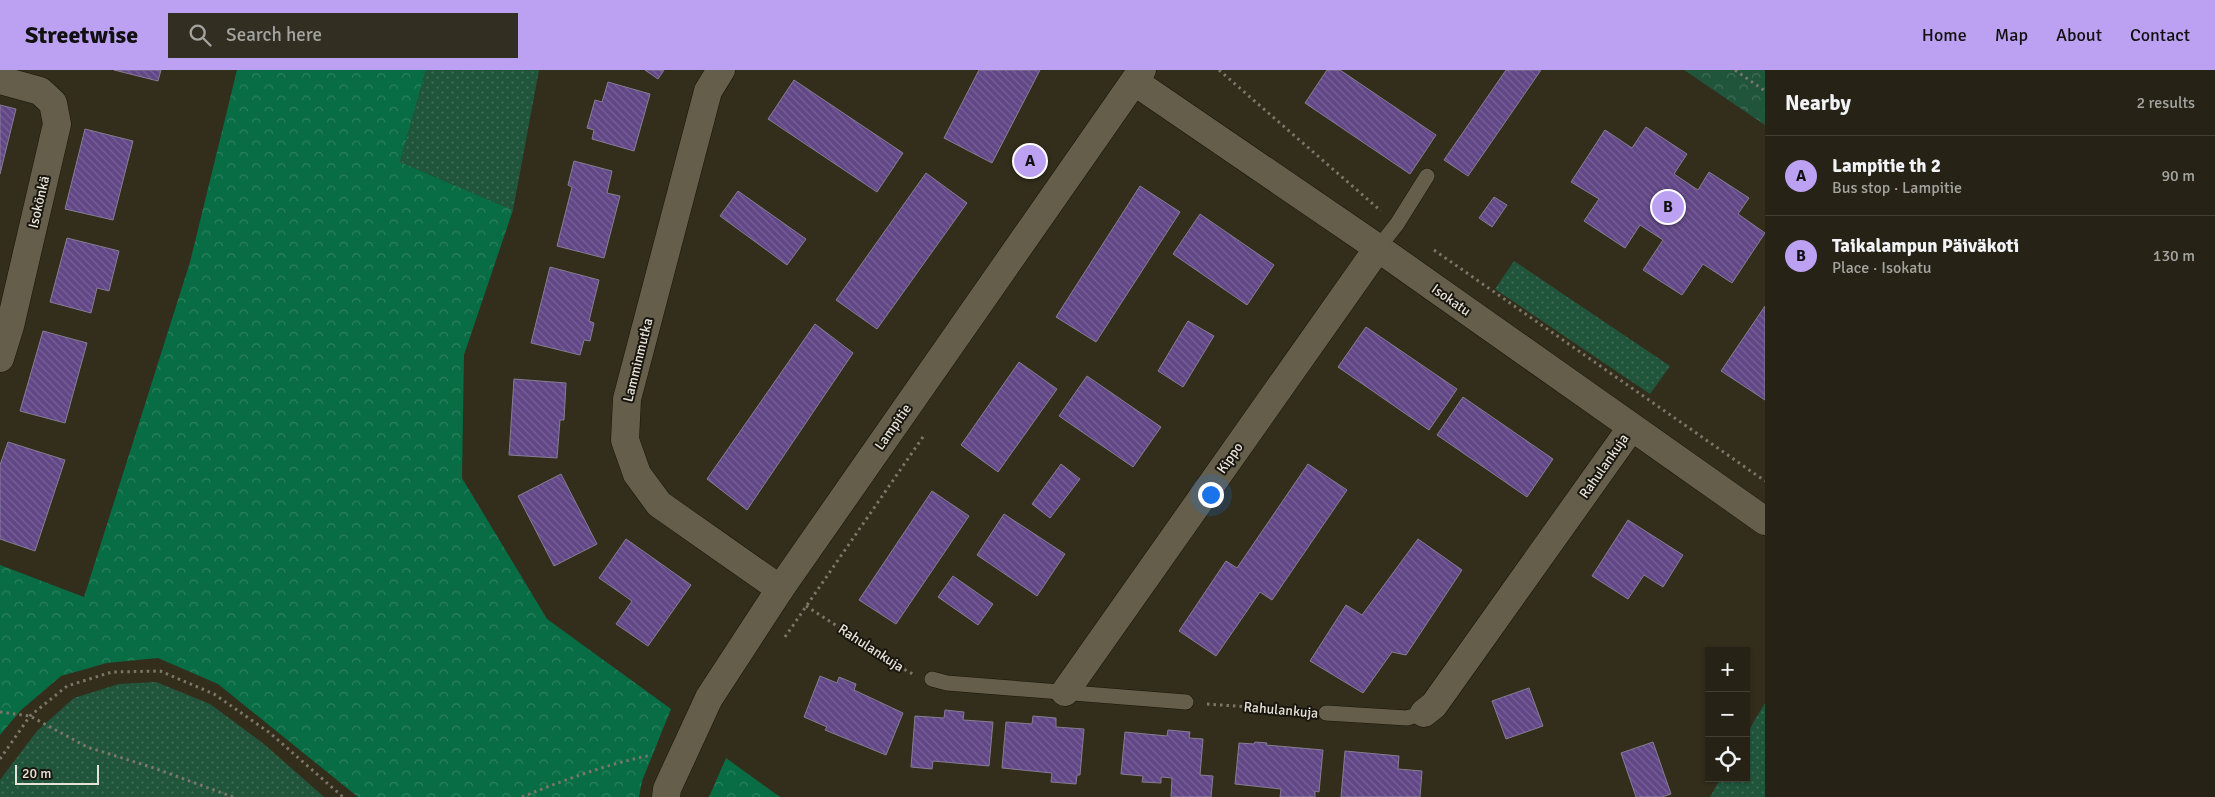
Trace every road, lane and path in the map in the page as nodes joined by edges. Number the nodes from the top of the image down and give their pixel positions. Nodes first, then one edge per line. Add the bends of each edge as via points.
1 (721, 70) edge
2 (1219, 70) edge
3 (1735, 70) edge
4 (1139, 76) edge
5 (0, 80) edge
6 (1765, 91) edge
7 (1427, 176) dead end
8 (1397, 224) junction
9 (1378, 248) junction
10 (0, 358) edge
11 (930, 428) dead end
12 (1631, 428) junction
13 (1765, 481) edge
14 (1765, 521) edge
15 (780, 589) junction
16 (806, 606) junction
17 (784, 638) dead end
18 (932, 680) joint
19 (1065, 692) junction
20 (1186, 702) joint
21 (0, 712) edge
22 (1326, 713) joint
23 (1424, 713) joint
24 (30, 716) junction
25 (686, 749) junction
26 (0, 758) edge
27 (233, 797) edge
28 (343, 797) edge
29 (522, 797) edge
30 (666, 797) edge

1 - 15 street, Lamminmutka via 708,91 629,390 625,440 637,474 659,504
2 - 8 path
3 - 6 path
4 - 9 street, Isokatu
4 - 15 street, Lampitie
5 - 10 street, Isokönkä via 40,91 53,103 57,124
7 - 8 lane
8 - 9 lane
8 - 13 path
9 - 12 street, Isokatu
9 - 19 street, Kippo
11 - 16 path
12 - 14 street, Isokatu
12 - 23 street, Rahulankuja via 1434,705
15 - 25 street, Lampitie via 709,698
16 - 17 path
16 - 18 path, Rahulankuja via 907,672
18 - 19 lane
19 - 20 lane
20 - 22 path, Rahulankuja
21 - 24 path
22 - 23 lane, Rahulankuja via 1407,718
24 - 26 path
24 - 27 path via 87,747
24 - 28 path via 67,686 112,672 160,671 214,694 270,733
25 - 29 path via 630,760 558,782
25 - 30 street, Lampitie

